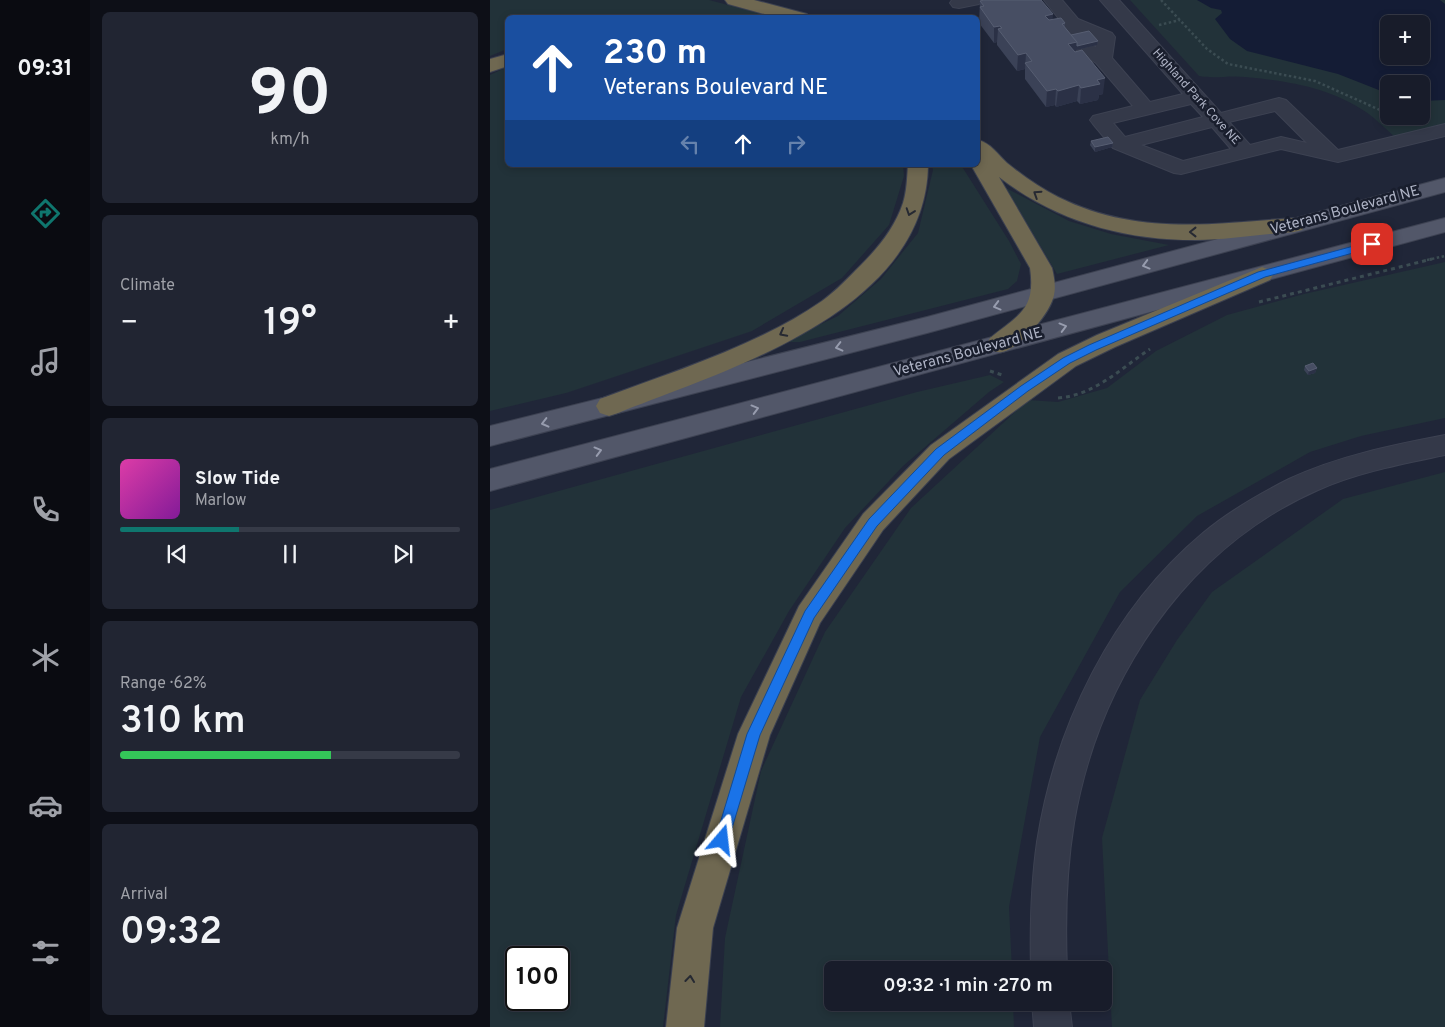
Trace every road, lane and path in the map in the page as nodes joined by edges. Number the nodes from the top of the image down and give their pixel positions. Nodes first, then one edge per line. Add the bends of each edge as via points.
1 (734, 0) edge
2 (1054, 0) edge
3 (1110, 0) edge
4 (1161, 0) edge
5 (790, 15) edge
6 (1180, 20) junction
7 (1155, 26) dead end
8 (1078, 36) junction
9 (1103, 59) junction
10 (505, 60) edge
11 (490, 66) edge
12 (1196, 97) junction
13 (1146, 109) junction
14 (1380, 110) edge
15 (1217, 120) junction
16 (1445, 130) edge
17 (1311, 135) junction
18 (1281, 143) junction
19 (1120, 144) junction
20 (980, 148) edge
21 (1245, 152) junction
22 (1331, 155) junction
23 (980, 162) edge
24 (918, 167) edge
25 (1445, 185) edge
26 (1294, 225) junction
27 (1445, 225) edge
28 (1445, 256) edge
29 (1262, 275) junction
30 (1044, 293) junction
31 (1254, 303) dead end
32 (999, 344) junction
33 (1153, 347) dead end
34 (1024, 389) junction
35 (609, 406) junction
36 (490, 436) edge
37 (1445, 445) edge
38 (490, 480) edge
39 (1048, 961) edge
40 (1051, 1011) edge
41 (685, 1027) edge
42 (1053, 1027) edge

1 - 5 highway
2 - 8 street
3 - 12 street, Highland Park Cove NE
4 - 6 path
6 - 7 path
6 - 14 path via 1207,49 1228,64 1315,81
8 - 9 street
8 - 9 street via 1106,36
9 - 13 street
10 - 11 highway
12 - 13 street
12 - 15 street, Highland Park Cove NE
13 - 19 street via 1100,120
15 - 17 street via 1279,104
15 - 19 street
15 - 21 street, Highland Park Cove NE
16 - 22 street, Highland Park Cove NE
17 - 18 street
17 - 22 street
18 - 21 street, Highland Park Cove NE
18 - 22 street, Highland Park Cove NE
19 - 21 street via 1181,168
26 -> 20 highway via 1194,233 1134,229 1087,219 1044,199 1008,175
23 - 30 highway via 1041,268
24 -> 35 highway via 919,184 905,227 877,265 828,309 755,348
25 - 26 main road, Veterans Boulevard NE
26 -> 30 main road, Veterans Boulevard NE
27 - 29 main road, Veterans Boulevard NE
28 - 31 path
32 -> 29 main road, Veterans Boulevard NE
29 - 34 highway via 1067,360
30 - 32 highway via 1040,306 1026,322
30 -> 35 main road, Veterans Boulevard NE
38 -> 32 main road, Veterans Boulevard NE
33 - 34 path via 1080,394 1062,398 1043,397
41 -> 34 highway via 695,928 742,771 754,734 809,615 873,522 940,452
35 -> 36 main road, Veterans Boulevard NE
37 - 39 street via 1316,479 1273,501 1215,540 1181,571 1142,617 1114,662 1084,727 1062,801 1052,860
40 - 42 street

